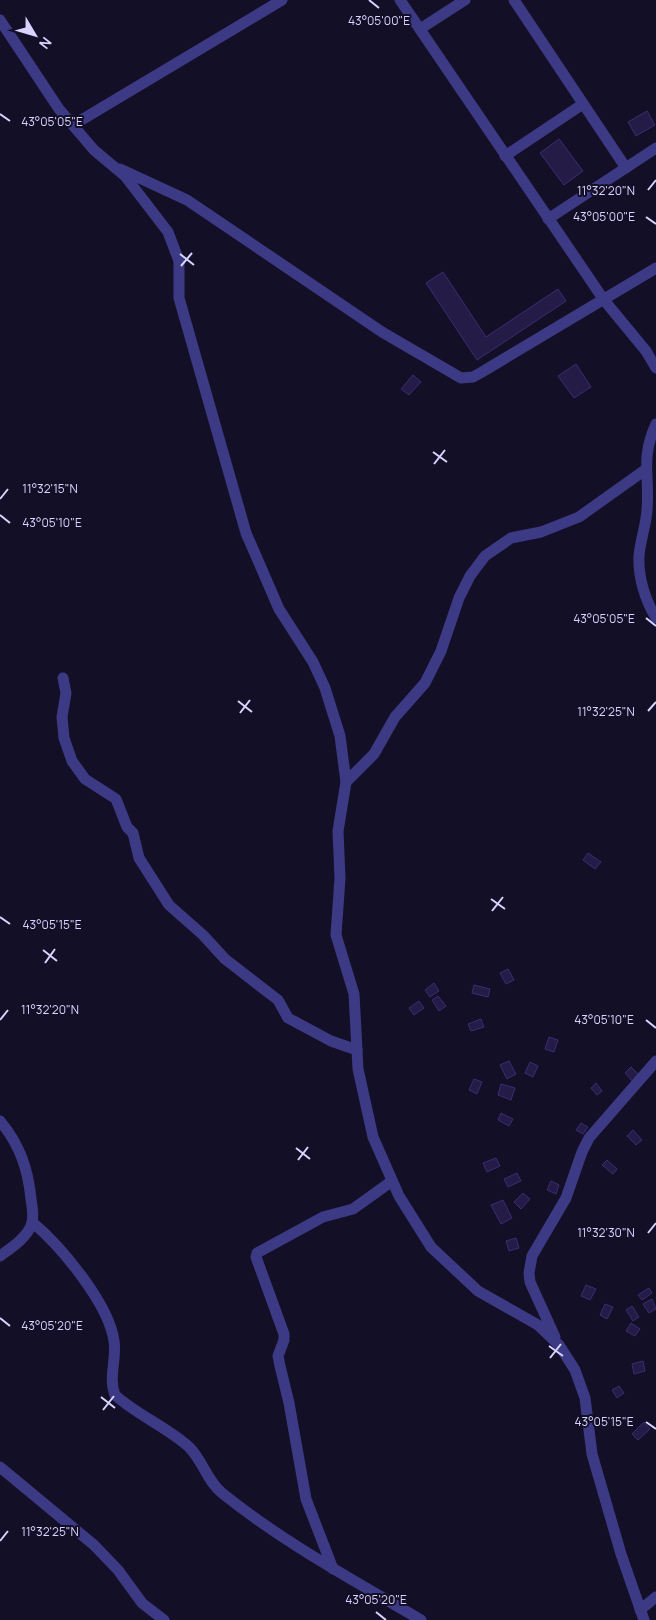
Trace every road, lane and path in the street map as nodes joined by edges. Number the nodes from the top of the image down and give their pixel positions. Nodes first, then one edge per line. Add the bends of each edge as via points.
1 (282, 0) edge
2 (400, 0) edge
3 (464, 0) edge
4 (514, 0) edge
5 (0, 20) edge
6 (420, 29) junction
7 (583, 104) junction
8 (73, 125) junction
9 (656, 148) edge
10 (505, 156) junction
11 (116, 167) junction
12 (626, 168) junction
13 (548, 219) junction
14 (656, 268) edge
15 (604, 300) junction
16 (656, 368) edge
17 (656, 424) edge
18 (645, 470) junction
19 (656, 618) edge
20 (63, 678) dead end
21 (346, 782) junction
22 (357, 1050) junction
23 (656, 1061) edge
24 (0, 1121) edge
25 (392, 1181) junction
26 (32, 1222) junction
27 (0, 1256) edge
28 (559, 1345) junction
29 (0, 1467) edge
30 (333, 1569) junction
31 (656, 1597) edge
32 (642, 1615) edge
33 (164, 1620) edge
34 (421, 1620) edge

1 - 8 street
2 - 6 street
3 - 6 street
4 - 7 street
5 - 8 street via 32,71
6 - 10 street
7 - 10 street
7 - 12 street
8 - 11 street via 94,150
9 - 12 street
10 - 13 street
11 - 15 street via 187,200 382,332 461,378 473,377
11 - 21 street via 174,242 179,261 179,298 246,533 279,609 313,662 324,688 340,736
12 - 13 street
13 - 15 street
14 - 15 street
15 - 16 street
17 - 18 street via 647,447
18 - 19 street via 648,510 639,554 644,591
18 - 21 street via 578,518 541,532 511,538 485,556 458,598 441,651 425,683 395,716 374,754
20 - 22 street via 66,693 63,731 72,761 85,779 116,799 139,858 169,905 225,959 278,1000 285,1015 331,1041
21 - 22 street via 338,831 340,878 336,935 354,994
22 - 25 street via 366,1115
23 - 28 street via 590,1138 566,1198 532,1256 530,1282
24 - 26 street via 22,1154 28,1175
25 - 28 street via 419,1231 445,1263 478,1291 526,1317
25 - 30 street via 353,1209 323,1217 268,1245 256,1256 284,1334 278,1356 306,1499
26 - 27 street via 24,1236
26 - 30 street via 78,1270 107,1321 114,1341 111,1376 115,1395 188,1447 201,1460 211,1481 221,1492 291,1544
28 - 32 street via 581,1384 592,1454
29 - 33 street via 94,1545 118,1570 142,1603
30 - 34 street
31 - 32 street

